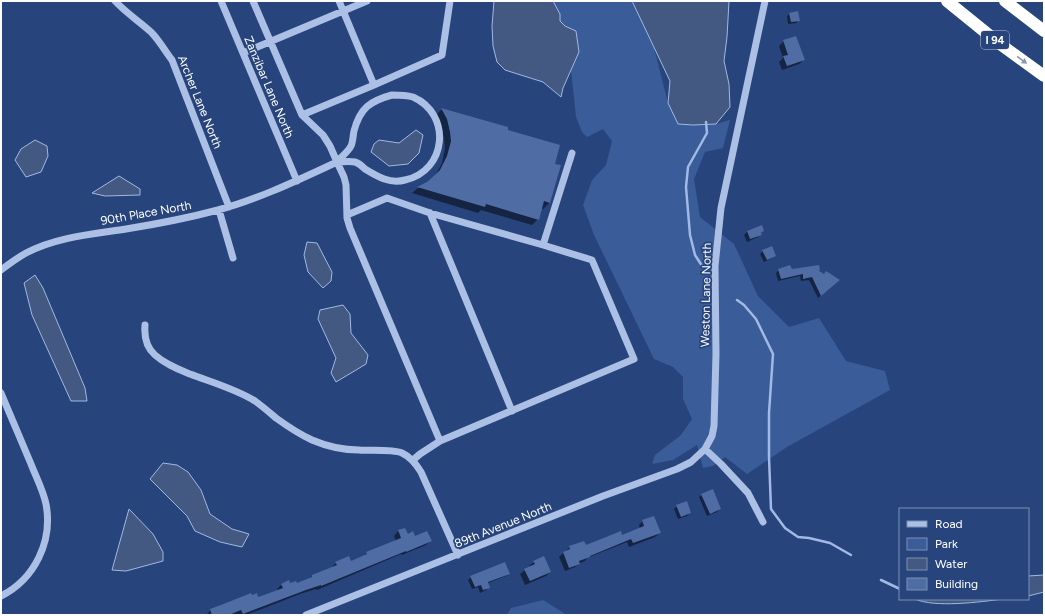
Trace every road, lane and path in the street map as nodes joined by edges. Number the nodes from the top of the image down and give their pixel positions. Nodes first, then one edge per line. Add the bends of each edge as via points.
1 (115, 1) edge
2 (221, 1) edge
3 (253, 1) edge
4 (338, 1) edge
5 (367, 1) edge
6 (450, 1) edge
7 (765, 1) edge
8 (947, 1) edge
9 (1005, 1) edge
10 (343, 11) junction
11 (1044, 31) edge
12 (271, 42) junction
13 (243, 53) junction
14 (1044, 76) edge
15 (374, 85) junction
16 (302, 115) junction
17 (572, 153) dead end
18 (337, 162) junction
19 (297, 181) junction
20 (229, 207) junction
21 (219, 210) junction
22 (430, 213) junction
23 (347, 215) junction
24 (543, 245) junction
25 (233, 258) dead end
26 (1, 270) edge
27 (145, 325) dead end
28 (1, 393) edge
29 (512, 411) junction
30 (440, 441) junction
31 (705, 449) junction
32 (413, 460) junction
33 (763, 522) dead end
34 (458, 555) junction
35 (1, 596) edge
36 (306, 615) edge

1 - 20 street, Archer Lane North via 152,33 172,60
2 - 13 street, Zanzibar Lane North
3 - 12 street
4 - 10 street
5 - 10 street
6 - 15 street via 442,55
7 - 31 street, Weston Lane North via 721,208 714,292 714,426
8 -> 14 highway, I 94
9 - 11 highway
10 - 12 street
10 - 15 street
12 - 13 street
12 - 16 street
13 - 19 street, Zanzibar Lane North
15 - 16 street
16 - 18 street via 323,135
17 - 24 street
18 - 18 street via 356,162 376,176 388,180 403,181 414,178 424,172 438,152 440,140 435,118 426,106 413,97 392,95 379,98 362,111 357,119 352,145
18 - 19 street, 90th Place North
18 - 23 street via 346,185
19 - 20 street, 90th Place North
20 - 21 street, 90th Place North
21 - 25 street
21 - 26 street, 90th Place North via 60,240 27,252
22 - 23 street via 386,198
22 - 24 street
22 - 29 street
23 - 30 street via 350,228
24 - 29 street via 592,260 634,359
27 - 32 street via 147,345 156,356 178,369 254,400 292,430 312,440 334,446 401,453
28 - 35 street via 40,486 48,519 42,552 34,567 25,579
29 - 30 street
30 - 32 street
31 - 33 street via 748,493
31 - 34 street, 89th Avenue North via 691,462 677,469
32 - 34 street via 421,472
34 - 36 street, 89th Avenue North

